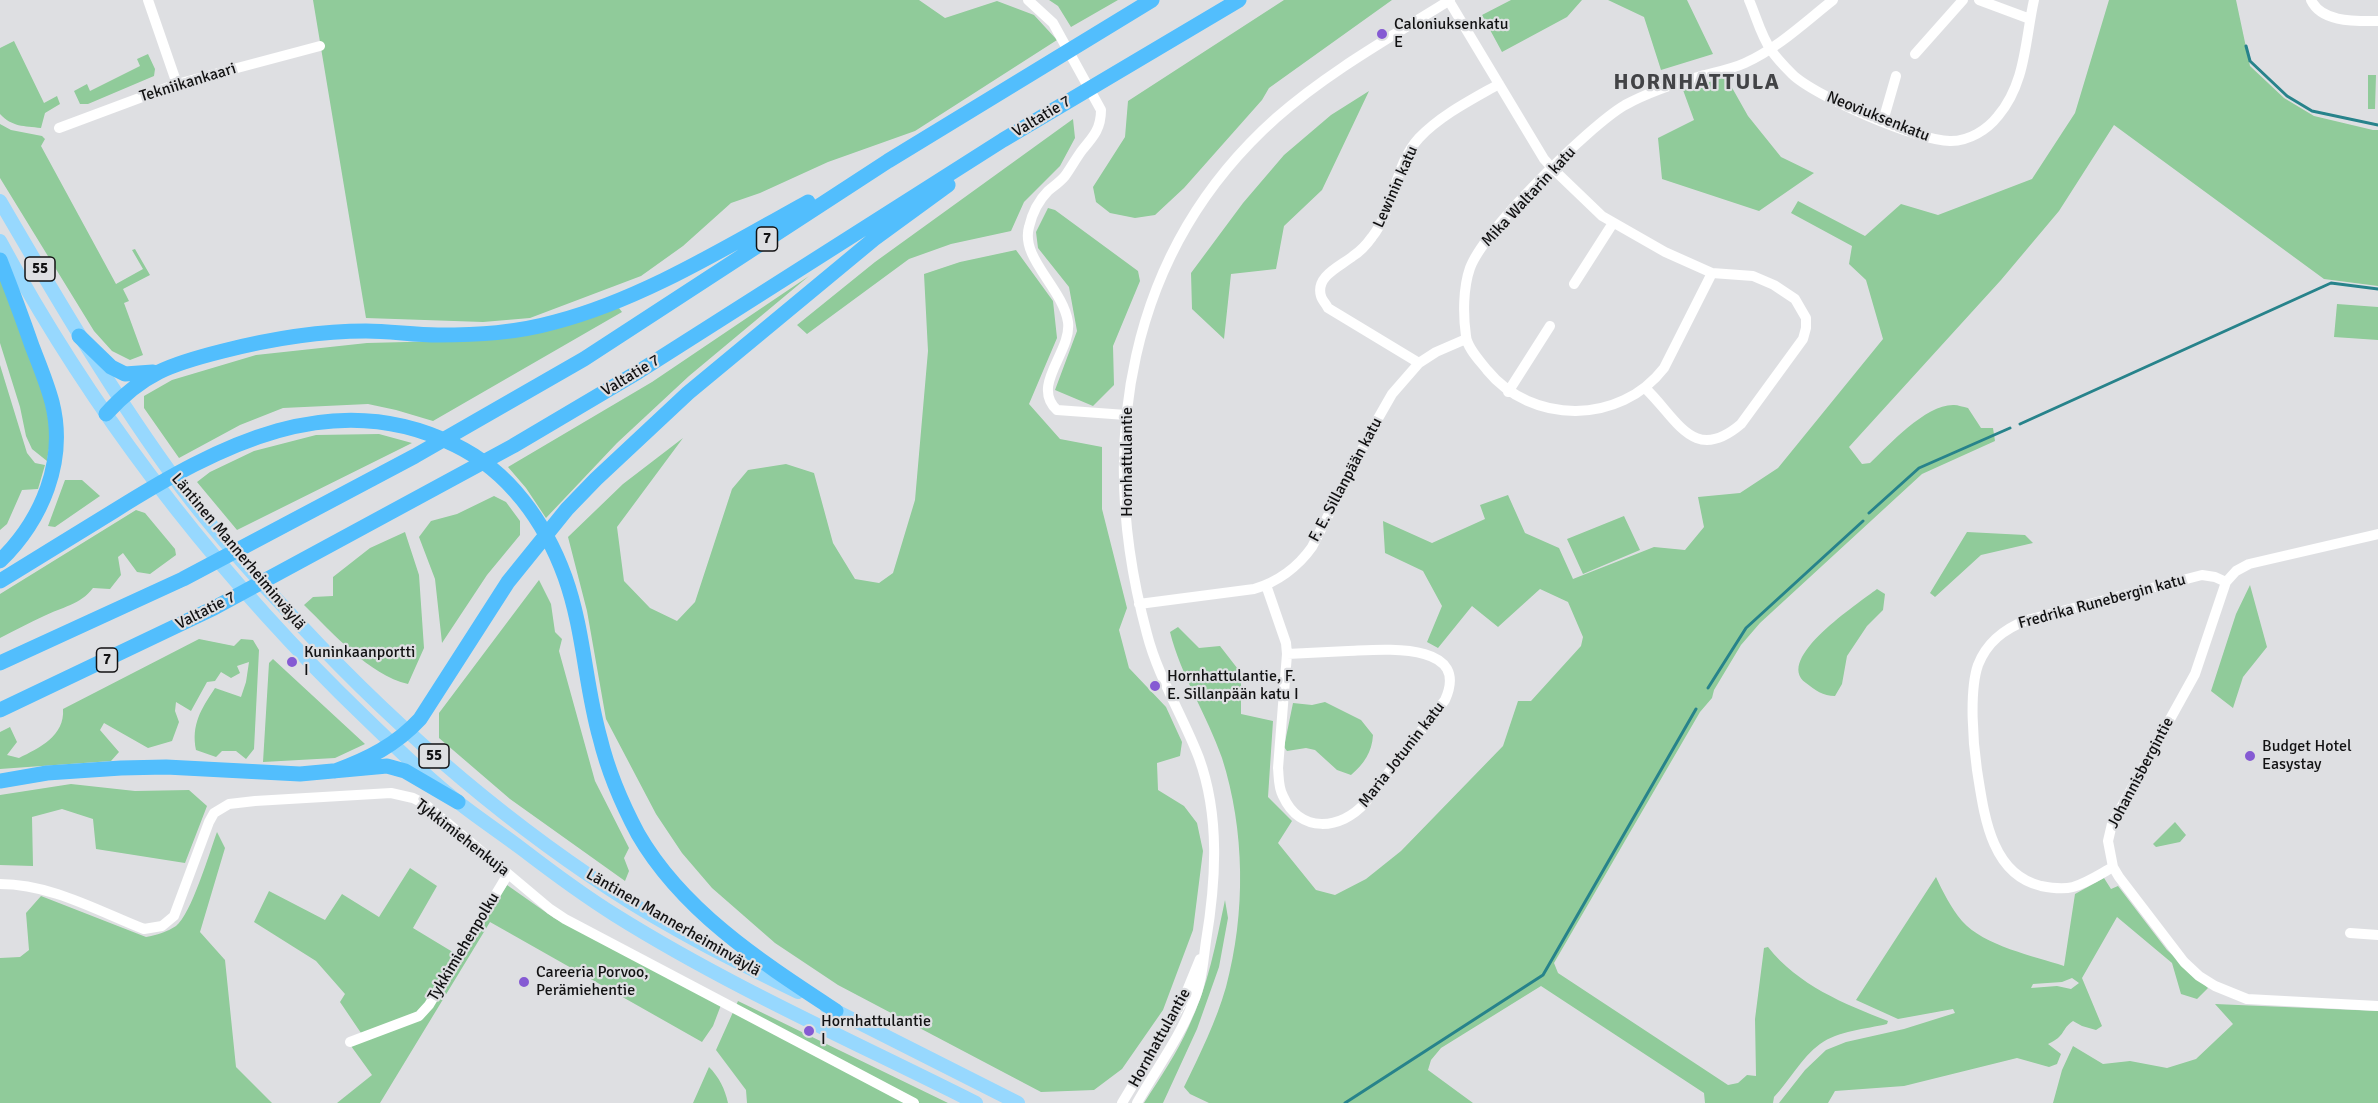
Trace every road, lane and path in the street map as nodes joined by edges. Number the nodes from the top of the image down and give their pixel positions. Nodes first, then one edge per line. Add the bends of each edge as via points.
1 (148, 0) edge
2 (1028, 0) edge
3 (1152, 0) edge
4 (1239, 0) edge
5 (1450, 0) edge
6 (1749, 0) edge
7 (1833, 0) edge
8 (1963, 0) edge
9 (1979, 0) edge
10 (2034, 0) edge
11 (2311, 0) edge
12 (2030, 19) junction
13 (2378, 21) edge
14 (320, 46) dead end
15 (1770, 50) junction
16 (1915, 54) dead end
17 (1896, 76) dead end
18 (177, 84) junction
19 (1499, 84) junction
20 (1883, 121) junction
21 (59, 128) dead end
22 (1003, 140) junction
23 (888, 161) junction
24 (1552, 168) junction
25 (0, 201) edge
26 (1613, 223) junction
27 (0, 241) edge
28 (0, 260) edge
29 (1712, 273) junction
30 (1574, 284) dead end
31 (1550, 326) dead end
32 (79, 336) junction
33 (1466, 339) junction
34 (1419, 363) junction
35 (156, 372) junction
36 (1645, 388) junction
37 (1508, 392) junction
38 (119, 399) junction
39 (106, 414) junction
40 (1126, 415) junction
41 (2378, 534) edge
42 (0, 561) edge
43 (0, 581) edge
44 (2226, 582) junction
45 (1266, 585) junction
46 (1139, 603) junction
47 (1287, 654) junction
48 (0, 663) edge
49 (0, 710) edge
50 (407, 733) junction
51 (392, 744) junction
52 (335, 771) junction
53 (0, 781) edge
54 (458, 802) junction
55 (2114, 867) junction
56 (508, 874) junction
57 (0, 884) edge
58 (2350, 933) dead end
59 (2378, 935) edge
60 (1207, 939) junction
61 (2378, 1006) edge
62 (836, 1011) junction
63 (350, 1042) dead end
64 (914, 1103) edge
65 (976, 1103) edge
66 (1018, 1103) edge
67 (1122, 1103) edge
68 (1137, 1103) edge

1 - 18 street
2 - 40 street via 1053,23 1101,110 1101,122 1093,139 1040,201 1028,230 1030,253 1060,298 1068,323 1068,337 1047,390 1048,399 1057,410
3 - 23 highway, 7
4 - 22 highway, Valtatie 7 / 7
5 - 19 street
5 - 40 street, Hornhattulantie via 1352,61 1275,118 1219,178 1157,282 1137,345
6 - 15 street, Neoviuksenkatu
7 - 15 street, Mika Waltarin katu
8 - 16 street
9 - 12 street
10 - 12 street, Neoviuksenkatu
11 - 13 street via 2317,9 2333,18
12 - 20 street, Neoviuksenkatu via 2020,76 2006,106 1987,127 1964,139 1939,141
14 - 18 street, Tekniikankaari
15 - 20 street, Neoviuksenkatu via 1808,87
15 - 24 street, Mika Waltarin katu via 1743,64 1683,81 1625,106
17 - 20 street
18 - 21 street, Tekniikankaari
19 - 24 street
19 - 34 street, Lewinin katu via 1445,116 1419,138 1410,150 1376,232 1359,252 1323,279 1320,288 1328,308
22 - 49 highway, Valtatie 7 / 7 via 638,372 457,478 214,608
22 - 50 highway via 874,239 626,449 567,509 508,582 420,719
23 - 35 highway via 686,269 607,305 555,322 500,334 324,332 277,338 184,361
23 - 48 highway, 7 via 584,359 476,422 183,579
24 - 26 street
24 - 33 street, Mika Waltarin katu via 1486,239 1470,268 1464,308
25 - 32 main road, Läntinen Mannerheiminväylä / 55
26 - 29 street
26 - 30 street
27 - 39 main road, Läntinen Mannerheiminväylä / 55
28 - 42 highway via 52,403 56,443 52,472 38,512
29 - 36 street, Mika Waltarin katu via 1664,369
29 - 36 street via 1753,276 1795,299 1806,318 1803,339 1741,424 1718,439 1707,441 1685,432
31 - 37 street
32 - 35 highway via 111,367 125,374
32 - 38 main road, Läntinen Mannerheiminväylä / 55
33 - 34 street, F. E. Sillanpään katu
33 - 37 street, Mika Waltarin katu via 1485,368
34 - 45 street, F. E. Sillanpään katu via 1392,394 1312,547 1297,564
35 - 38 highway
36 - 37 street, Mika Waltarin katu via 1610,406 1583,412 1537,406
38 - 39 highway
38 - 50 main road, Läntinen Mannerheiminväylä / 55 via 183,489 251,572
39 - 51 main road, Läntinen Mannerheiminväylä / 55 via 232,579 296,650
40 - 46 street, Hornhattulantie via 1126,520
41 - 44 street via 2249,564
43 - 62 highway via 202,459 285,428 328,421 388,423 440,437 468,451 494,470 533,512 551,543 579,622 599,737 619,795 639,835 665,874 704,915 768,966
44 - 55 street, Johannisbergintie via 2194,674 2112,824 2108,842
44 - 55 street, Fredrika Runebergin katu via 2202,575 2026,620 1996,637 1978,666 1974,753 1992,837 2001,859 2022,878 2049,888 2071,888
45 - 46 street, F. E. Sillanpään katu
45 - 47 street, Maria Jotunin katu
46 - 60 street, Hornhattulantie via 1148,639 1200,760 1206,785 1214,835 1212,912
47 - 47 street, Maria Jotunin katu via 1279,786 1288,806 1305,819 1325,825 1337,823 1355,814 1365,803 1445,700 1451,682 1449,673 1435,659 1405,650
50 - 51 highway
50 - 62 main road, Läntinen Mannerheiminväylä / 55 via 488,801 613,891 748,968
51 - 52 highway via 374,756
51 - 54 main road, Läntinen Mannerheiminväylä / 55
52 - 53 highway via 300,774 121,768
52 - 54 highway via 387,766 405,771
54 - 65 main road, Läntinen Mannerheiminväylä / 55 via 614,915 758,995
55 - 61 street, Johannisbergintie via 2184,962 2215,986 2247,999
56 - 57 street, Tykkimiehenkuja via 426,804 391,793 255,801 220,808 209,822 174,916 162,926 144,929 44,889
56 - 63 street, Tykkimiehenpolku via 419,1016
56 - 64 street, Tykkimiehenkuja via 565,919
58 - 59 street
60 - 67 street, Hornhattulantie via 1182,1003
60 - 68 street, Hornhattulantie via 1194,1003
62 - 66 main road, Läntinen Mannerheiminväylä / 55

